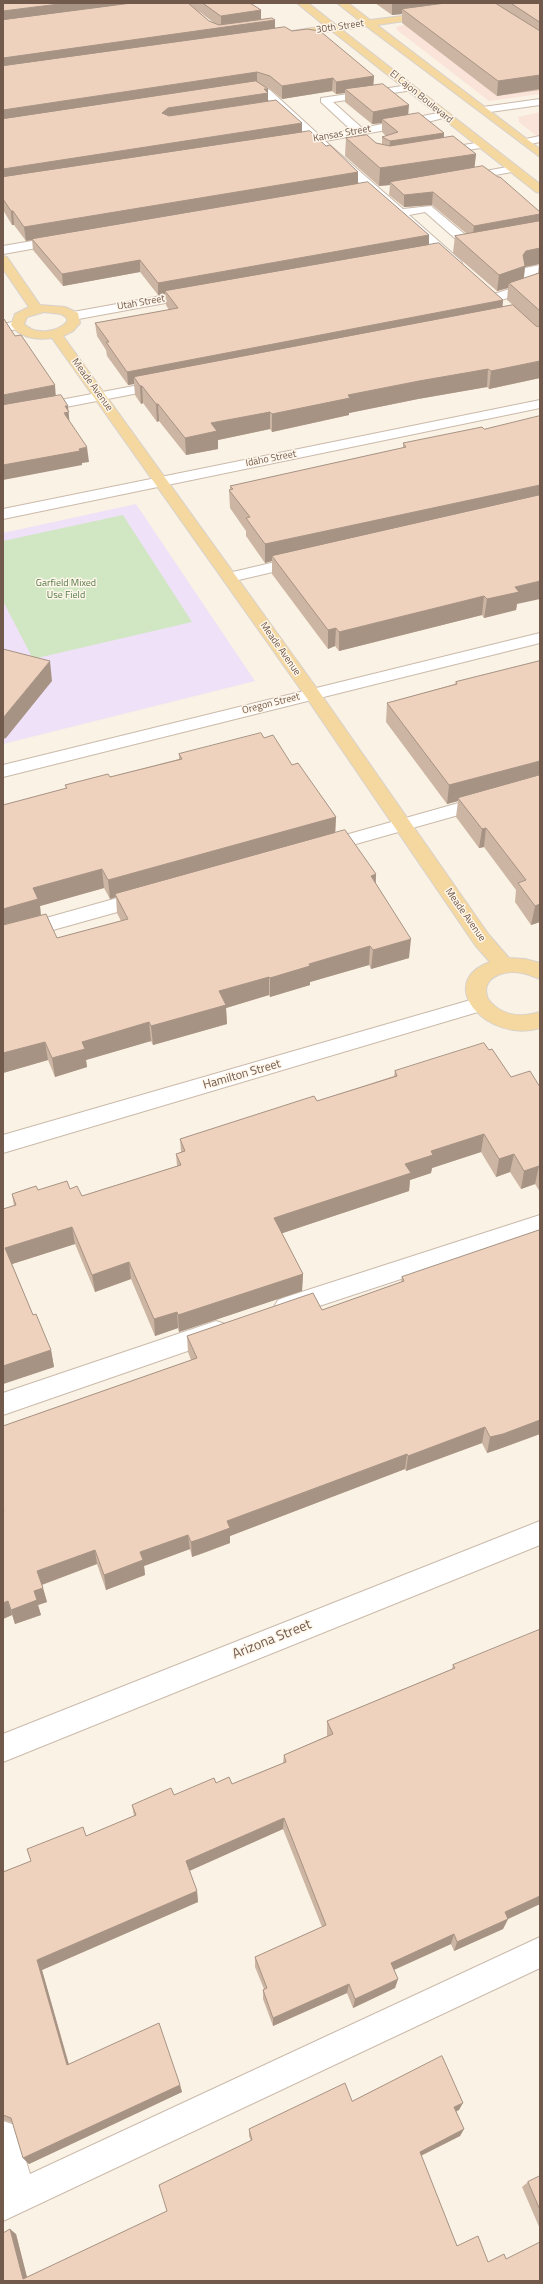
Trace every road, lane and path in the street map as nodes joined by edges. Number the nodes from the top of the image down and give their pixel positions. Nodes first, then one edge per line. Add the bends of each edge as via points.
1 (302, 3) edge
2 (342, 3) edge
3 (446, 12) edge
4 (368, 23) junction
5 (334, 28) junction
6 (278, 36) edge
7 (390, 73) junction
8 (409, 88) junction
9 (226, 94) edge
10 (442, 100) dead end
11 (537, 105) edge
12 (283, 108) junction
13 (461, 108) dead end
14 (267, 110) edge
15 (483, 110) junction
16 (443, 115) junction
17 (466, 118) dead end
18 (355, 132) junction
19 (314, 139) junction
20 (540, 139) edge
21 (363, 142) edge
22 (291, 143) edge
23 (482, 145) junction
24 (521, 146) junction
25 (426, 154) edge
26 (540, 154) edge
27 (513, 169) junction
28 (448, 180) edge
29 (393, 189) edge
30 (354, 190) edge
31 (374, 190) junction
32 (540, 190) edge
33 (401, 213) junction
34 (76, 238) edge
35 (486, 242) edge
36 (470, 245) junction
37 (3, 250) edge
38 (442, 250) junction
39 (427, 253) edge
40 (3, 260) edge
41 (540, 269) edge
42 (466, 272) edge
43 (483, 288) edge
44 (210, 291) edge
45 (495, 298) junction
46 (505, 307) edge
47 (37, 309) junction
48 (73, 316) junction
49 (17, 325) junction
50 (3, 328) edge
51 (55, 334) junction
52 (182, 381) edge
53 (100, 396) junction
54 (540, 404) edge
55 (3, 415) edge
56 (161, 482) junction
57 (3, 514) edge
58 (312, 559) edge
59 (230, 578) junction
60 (540, 638) edge
61 (312, 694) junction
62 (3, 771) edge
63 (540, 786) edge
64 (404, 825) junction
65 (308, 852) edge
66 (163, 892) edge
67 (3, 937) edge
68 (504, 965) junction
69 (540, 972) edge
70 (481, 1004) junction
71 (539, 1022) edge
72 (3, 1144) edge
73 (540, 1224) edge
74 (267, 1314) edge
75 (236, 1324) edge
76 (3, 1404) edge
77 (540, 1533) edge
78 (3, 1748) edge
79 (540, 1952) edge
80 (3, 2137) edge
81 (11, 2200) edge

1 - 5 main road, El Cajon Boulevard
2 - 4 main road
3 - 4 main road, 30th Street
4 - 5 main road, 30th Street
4 - 15 main road
5 - 6 main road, 30th Street
5 - 7 main road, El Cajon Boulevard
7 - 8 main road, El Cajon Boulevard
7 - 10 main road via 417,81
8 - 16 main road, El Cajon Boulevard
8 - 18 street via 325,100
9 - 12 street via 257,89 266,92
11 - 15 street
12 - 14 street
12 - 19 street
13 - 15 main road
15 - 24 main road
16 - 17 main road
16 - 18 street, Kansas Street
16 - 23 main road, El Cajon Boulevard
18 - 19 street, Kansas Street
18 - 21 street
19 - 22 street, Kansas Street
19 - 31 street
20 - 24 street
23 - 25 street
23 - 27 main road, El Cajon Boulevard
24 - 26 main road
27 - 28 street
27 - 32 main road, El Cajon Boulevard
29 - 31 street
30 - 31 street
31 - 33 street
33 - 36 street via 427,208
33 - 38 street
34 - 37 street
35 - 36 street
36 - 38 street
38 - 39 street
38 - 42 street
40 - 47 main road
41 - 45 street via 530,271 532,286
43 - 45 street
44 - 48 street, Utah Street
45 - 46 street
47 - 48 main road via 58,309
47 - 49 main road via 19,317
48 - 51 main road via 72,326
49 - 50 street
49 - 51 main road via 31,333
51 - 53 main road, Meade Avenue
52 - 53 street
53 - 55 street
53 - 56 main road, Meade Avenue
54 - 56 street, Idaho Street
56 - 57 street, Idaho Street
56 - 59 main road, Meade Avenue
58 - 59 street
59 - 61 main road, Meade Avenue
60 - 61 street, Oregon Street
61 - 62 street, Oregon Street
61 - 64 main road, Meade Avenue
63 - 64 street
64 - 65 street
64 - 68 main road, Meade Avenue via 482,940
66 - 67 street
68 - 69 main road via 524,966
68 - 70 main road via 486,972 479,980 476,990
70 - 71 main road via 494,1017 506,1022
70 - 72 street, Hamilton Street
73 - 74 street
75 - 76 street
77 - 78 street, Arizona Street
79 - 81 street
80 - 81 street

